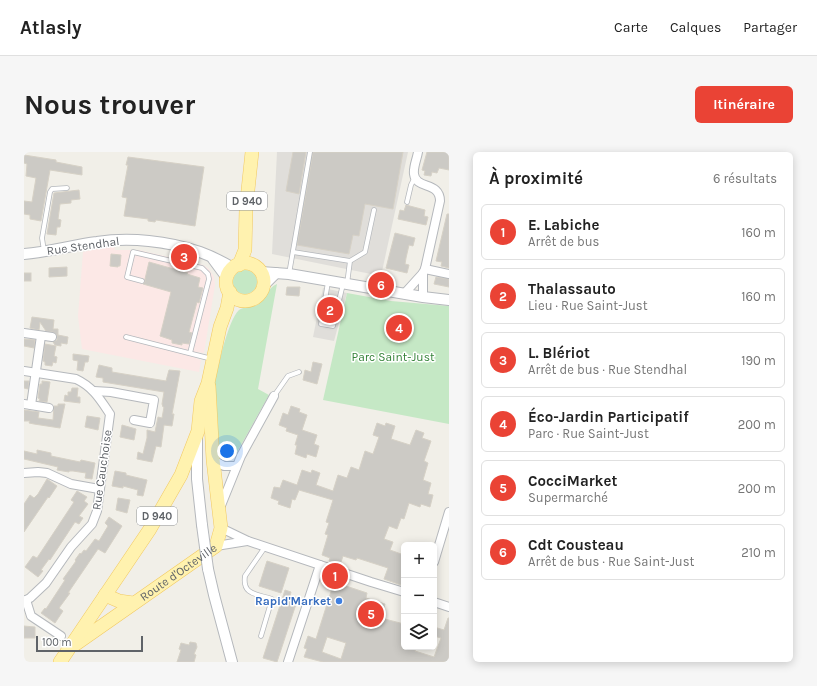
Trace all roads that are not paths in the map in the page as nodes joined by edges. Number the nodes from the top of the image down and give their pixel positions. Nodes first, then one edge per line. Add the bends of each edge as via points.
1 (252, 152) edge
2 (310, 152) edge
3 (418, 152) edge
4 (415, 177) junction
5 (67, 188) dead end
6 (407, 202) dead end
7 (374, 210) dead end
8 (133, 240) junction
9 (245, 250) junction
10 (44, 251) junction
11 (133, 252) junction
12 (293, 252) junction
13 (24, 254) edge
14 (350, 261) junction
15 (257, 268) junction
16 (233, 270) junction
17 (424, 271) junction
18 (276, 274) junction
19 (289, 274) junction
20 (449, 274) edge
21 (142, 281) dead end
22 (328, 281) junction
23 (345, 284) junction
24 (264, 285) junction
25 (230, 292) junction
26 (404, 294) junction
27 (423, 297) junction
28 (242, 300) junction
29 (449, 300) edge
30 (227, 308) junction
31 (24, 333) edge
32 (41, 336) junction
33 (52, 337) dead end
34 (126, 337) dead end
35 (190, 353) junction
36 (212, 359) junction
37 (24, 371) edge
38 (299, 372) dead end
39 (36, 373) junction
40 (208, 383) junction
41 (94, 391) junction
42 (274, 396) joint
43 (27, 405) edge
44 (49, 408) dead end
45 (134, 420) dead end
46 (198, 431) junction
47 (213, 460) junction
48 (236, 466) junction
49 (24, 473) edge
50 (99, 489) junction
51 (219, 510) junction
52 (449, 512) edge
53 (221, 528) junction
54 (248, 541) junction
55 (216, 546) junction
56 (266, 547) junction
57 (437, 552) edge
58 (320, 565) junction
59 (401, 591) edge
60 (25, 600) edge
61 (102, 600) junction
62 (133, 603) junction
63 (437, 603) edge
64 (449, 607) edge
65 (112, 619) junction
66 (61, 636) dead end
67 (261, 636) dead end
68 (63, 657) edge
69 (232, 662) edge
70 (288, 662) edge

1 - 9 main road, D 940
2 - 12 lane
3 - 4 street
4 - 6 lane
4 - 17 street via 440,196
5 - 10 lane via 52,189 50,192 42,238
7 - 14 lane via 365,252
8 - 10 street, Rue Stendhal via 112,240
8 - 11 lane
8 - 16 street, Rue Stendhal via 175,245 201,252
9 - 15 main road, D 940
9 - 16 main road, D 940
10 - 13 street, Rue Stendhal
11 - 21 lane via 127,277
11 - 35 lane via 202,268 208,274 210,279
12 - 14 lane
12 - 19 lane
14 - 23 lane
15 - 16 main road via 243,264
15 - 18 street
15 - 24 main road
16 - 25 main road via 227,288
17 - 20 street
17 - 26 street
17 - 27 street
18 - 19 street
18 - 24 street
19 - 22 street
22 - 23 street
22 - 23 lane via 321,324 333,326
23 - 26 street
24 - 28 main road via 258,295
25 - 28 main road
25 - 30 main road, Route d'Octeville / D 940
26 - 27 street
27 - 29 street
28 - 30 main road
30 - 36 main road, Route d'Octeville / D 940
31 - 32 street
32 - 33 street
32 - 39 street
34 - 35 lane
35 - 36 lane
36 - 40 main road, Route d'Octeville / D 940
37 - 39 street, Rue Cauchoise
38 - 42 lane via 288,376
39 - 41 street, Rue Cauchoise via 76,379
39 - 43 street
40 - 46 main road, Route d'Octeville / D 940 via 201,401
40 - 47 main road, Route d'Octeville / D 940
41 - 45 street via 154,400 150,423
41 - 50 street, Rue Cauchoise via 110,414
42 - 48 street
43 - 44 street
46 - 61 main road, Route d'Octeville / D 940 via 181,475 150,529
46 - 69 street, bridge via 197,479 208,569
47 - 48 street via 224,466
47 - 51 main road, Route d'Octeville / D 940
48 - 51 street
49 - 50 street via 47,473 71,484
50 - 60 street, Rue Cauchoise via 97,511 92,524 71,547 46,583
51 - 53 main road, Route d'Octeville / D 940
52 - 57 street
53 - 54 street
53 - 55 main road, Route d'Octeville / D 940
54 - 55 street
54 - 56 street
55 - 62 main road, Route d'Octeville / D 940
56 - 58 street
56 - 67 lane via 244,580 248,592 272,600
58 - 59 street
58 - 70 street
60 - 66 street, Rue Cauchoise via 31,616
61 - 62 main road
61 - 65 main road via 100,611
61 - 68 main road, Route d'Octeville / D 940
62 - 65 main road, Route d'Octeville / D 940
63 - 64 street
65 - 68 main road, Route d'Octeville / D 940 via 88,635

